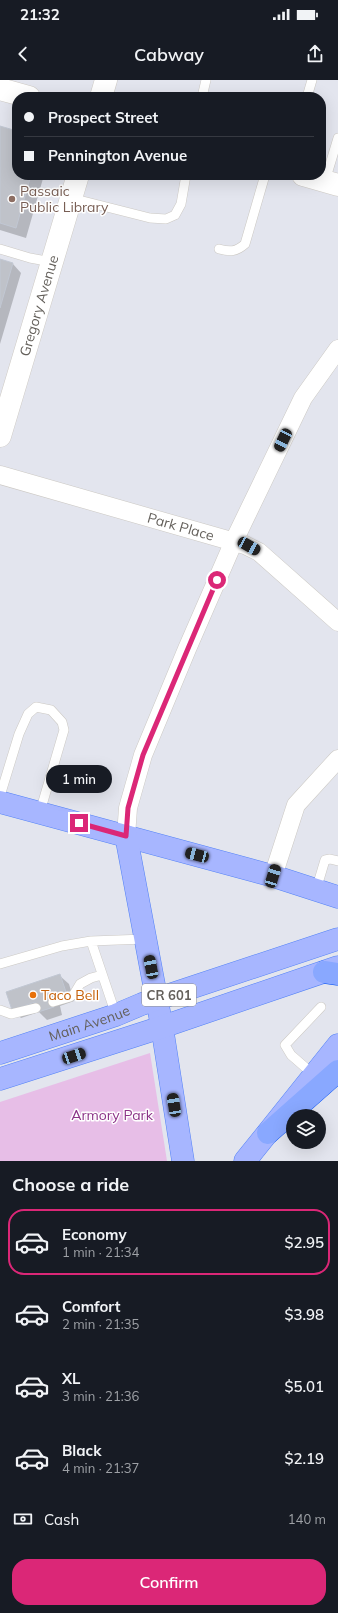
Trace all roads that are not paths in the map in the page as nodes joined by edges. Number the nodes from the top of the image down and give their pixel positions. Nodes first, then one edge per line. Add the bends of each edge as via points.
1 (106, 80) edge
2 (206, 80) edge
3 (312, 80) edge
4 (0, 89) edge
5 (12, 92) edge
6 (102, 92) edge
7 (203, 92) edge
8 (308, 92) edge
9 (338, 138) edge
10 (76, 180) edge
11 (185, 180) edge
12 (264, 180) edge
13 (320, 180) edge
14 (331, 183) edge
15 (71, 198) junction
16 (0, 249) edge
17 (219, 249) dead end
18 (52, 262) junction
19 (338, 348) edge
20 (0, 436) edge
21 (0, 475) edge
22 (234, 541) junction
23 (338, 622) edge
24 (338, 759) edge
25 (0, 796) edge
26 (0, 802) edge
27 (40, 812) junction
28 (126, 836) junction
29 (338, 861) edge
30 (273, 876) junction
31 (316, 890) junction
32 (338, 897) edge
33 (146, 939) junction
34 (338, 939) edge
35 (91, 941) junction
36 (0, 964) edge
37 (335, 972) edge
38 (102, 975) junction
39 (157, 999) junction
40 (53, 1002) dead end
41 (320, 1007) dead end
42 (36, 1008) dead end
43 (0, 1010) edge
44 (116, 1015) junction
45 (162, 1027) junction
46 (338, 1045) edge
47 (0, 1053) edge
48 (338, 1071) edge
49 (314, 1075) junction
50 (0, 1079) edge
51 (268, 1133) junction
52 (183, 1161) edge
53 (245, 1161) edge

1 - 6 street
2 - 7 lane
3 - 8 lane
4 - 5 street
9 - 14 lane
10 - 15 street, Gregory Avenue
11 - 15 lane via 181,204 175,215 166,219 150,218
12 - 17 lane via 245,244 235,251
13 - 14 street
15 - 18 street, Gregory Avenue
16 - 18 lane
18 - 20 street, Gregory Avenue
19 - 22 street via 303,398
21 - 22 street, Park Place
22 - 23 street, Park Place via 259,552
22 - 28 street via 143,755 128,808
24 - 30 street via 296,805
25 - 27 lane via 28,714 36,707 51,710 62,722 64,730
26 - 27 main road
27 - 28 main road
28 - 30 main road
28 - 33 main road
29 - 31 lane via 325,860
30 - 31 main road
31 - 32 main road
33 - 35 lane
33 - 39 main road
34 - 39 main road, Main Avenue / CR 601
35 - 36 lane via 62,946
35 - 38 lane
37 - 45 main road, Main Avenue / CR 601
38 - 40 lane via 80,984 70,997
38 - 44 lane
39 - 44 main road, Main Avenue / CR 601
39 - 45 main road
41 - 49 lane via 286,1044 291,1055
42 - 43 lane via 11,1014
44 - 47 main road, Main Avenue / CR 601
45 - 50 main road, Main Avenue / CR 601
45 - 52 main road
46 - 49 main road
48 - 51 highway
49 - 51 main road
51 - 53 main road

